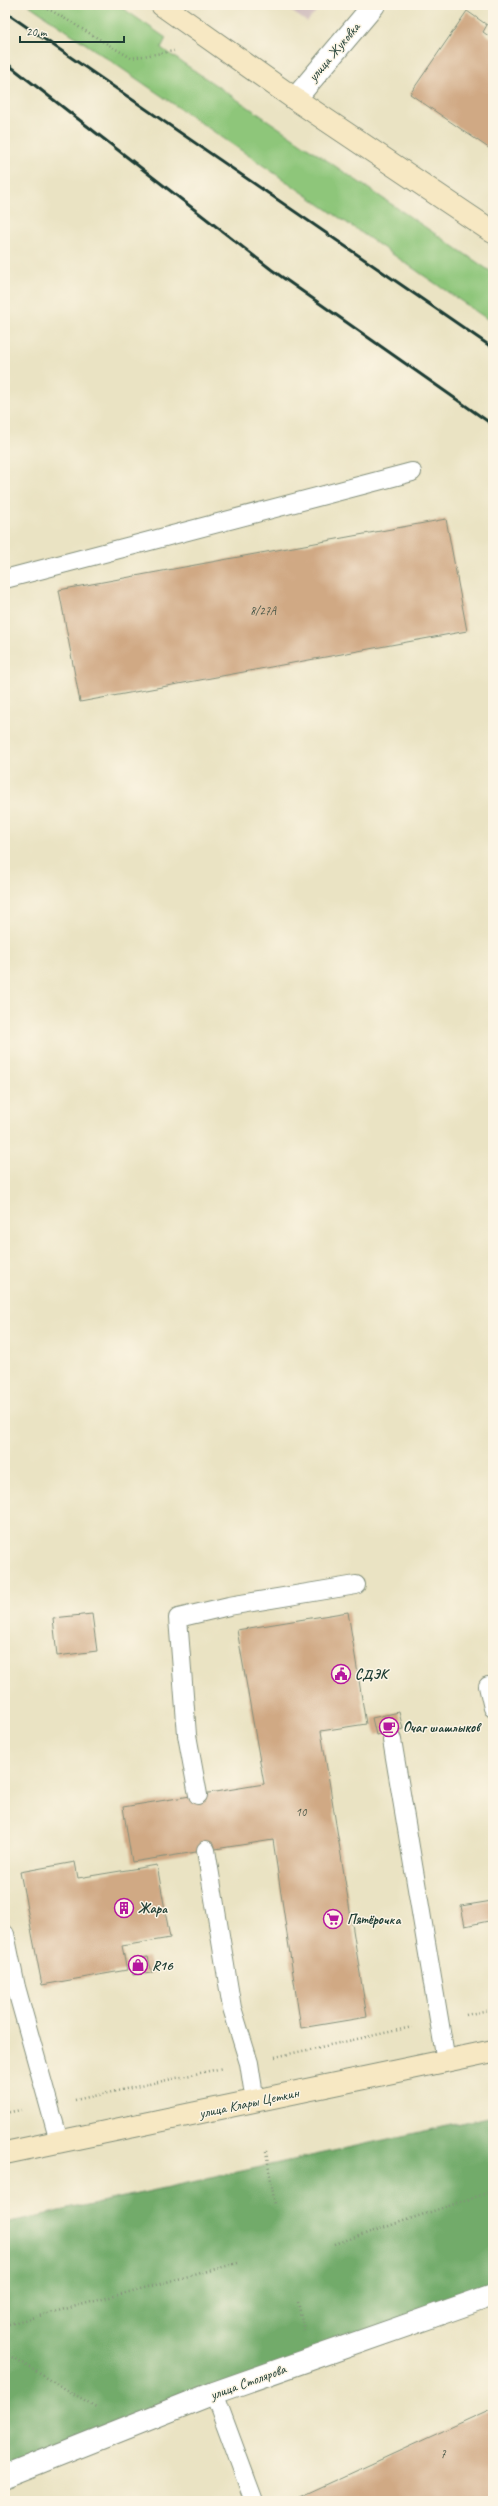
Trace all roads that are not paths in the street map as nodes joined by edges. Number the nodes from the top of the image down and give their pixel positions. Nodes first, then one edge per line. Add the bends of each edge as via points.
1 (162, 5) edge
2 (374, 5) edge
3 (295, 99) junction
4 (493, 232) edge
5 (412, 472) dead end
6 (5, 579) edge
7 (356, 1585) dead end
8 (488, 1686) dead end
9 (493, 1708) edge
10 (392, 1740) dead end
11 (198, 1795) dead end
12 (206, 1850) dead end
13 (5, 1934) edge
14 (493, 2051) edge
15 (446, 2061) junction
16 (254, 2102) junction
17 (59, 2142) junction
18 (5, 2153) edge
19 (493, 2297) edge
20 (214, 2393) junction
21 (5, 2476) edge
22 (254, 2501) edge

1 - 3 main road
2 - 3 street, улица Жуковка
3 - 4 main road
5 - 6 lane
7 - 11 lane via 229,1606 178,1618 187,1734
8 - 9 lane
10 - 15 lane
12 - 16 lane via 232,2008 249,2062
13 - 17 lane via 16,1987
14 - 15 main road, улица Клары Цеткин
15 - 16 main road, улица Клары Цеткин
16 - 17 main road, улица Клары Цеткин
17 - 18 main road, улица Клары Цеткин
19 - 20 street, улица Столярова
20 - 21 street, улица Столярова
20 - 22 lane

